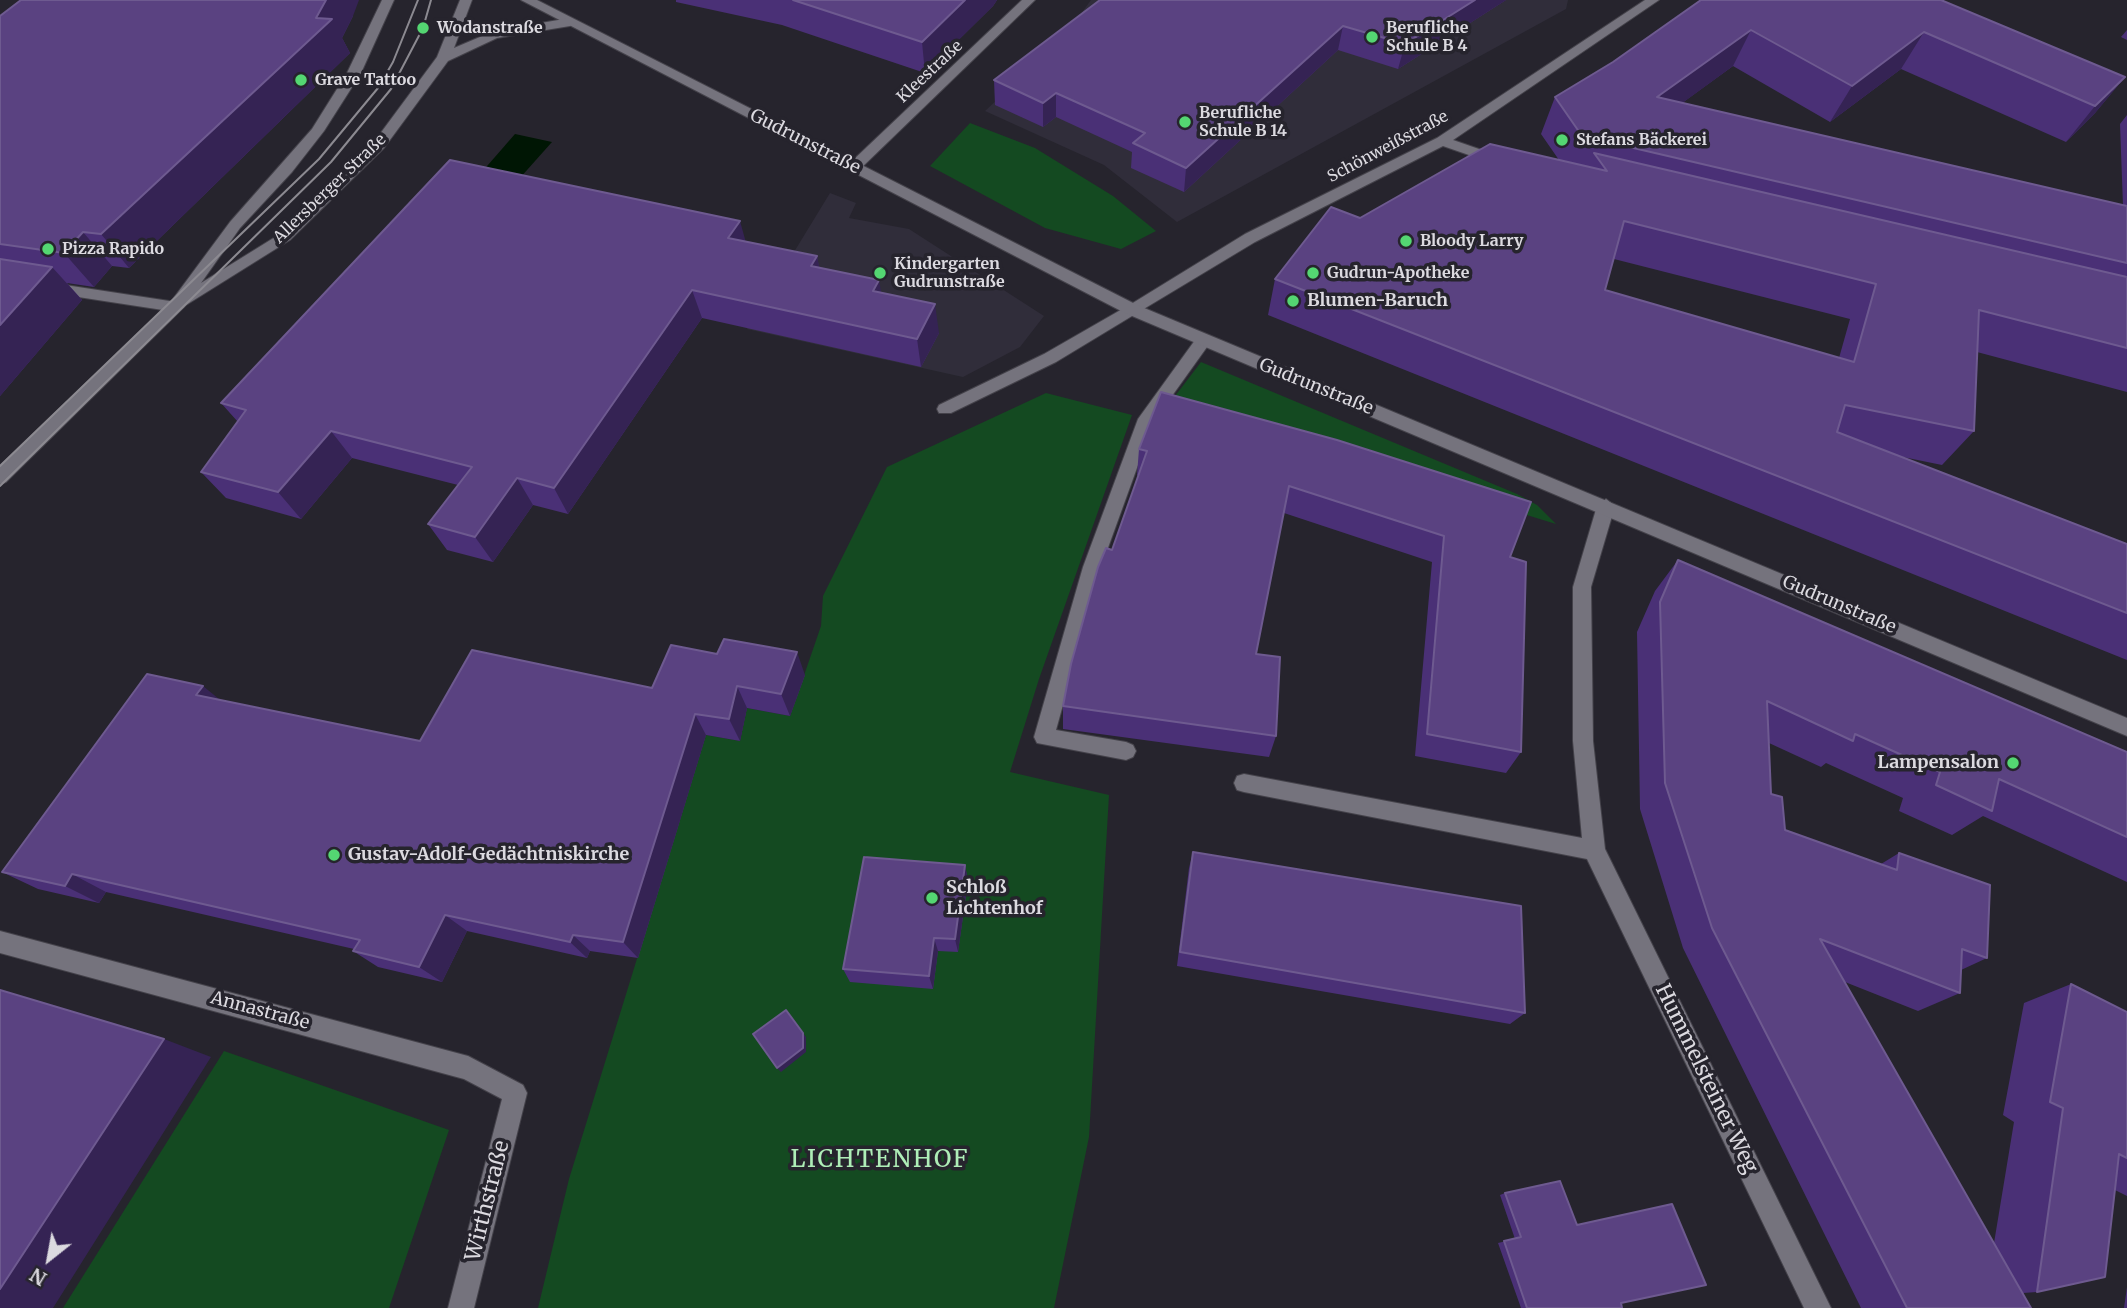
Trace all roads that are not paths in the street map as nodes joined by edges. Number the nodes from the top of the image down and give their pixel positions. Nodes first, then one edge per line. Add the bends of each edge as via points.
1 (388, 0) edge
2 (466, 0) edge
3 (527, 0) edge
4 (1029, 0) edge
5 (1653, 0) edge
6 (570, 22) junction
7 (443, 58) junction
8 (1442, 141) junction
9 (1507, 164) edge
10 (854, 167) junction
11 (0, 280) edge
12 (176, 307) junction
13 (1131, 309) junction
14 (1204, 340) junction
15 (945, 409) dead end
16 (0, 477) edge
17 (1605, 506) junction
18 (2127, 727) edge
19 (1125, 751) edge
20 (1244, 783) dead end
21 (1594, 850) junction
22 (0, 942) edge
23 (515, 1093) joint
24 (461, 1308) edge
25 (1818, 1308) edge

1 - 12 street, Allersberger Straße via 361,59 323,122 235,225
2 - 7 street, Allersberger Straße
3 - 6 street, Gudrunstraße
4 - 10 street, Kleestraße
5 - 8 street, Schönweißstraße
6 - 7 street via 494,35
6 - 10 street, Gudrunstraße
7 - 12 street, Allersberger Straße via 379,145 285,237
8 - 9 street
8 - 13 street, Schönweißstraße via 1250,238
10 - 13 street, Gudrunstraße
11 - 12 street
12 - 16 street, Allersberger Straße
13 - 14 street, Gudrunstraße
13 - 15 street, Schönweißstraße via 1050,358
14 - 17 street, Gudrunstraße
14 - 19 street via 1146,419 1092,567 1044,737
17 - 18 street, Gudrunstraße
17 - 21 street, Hummelsteiner Weg via 1582,587 1583,741
20 - 21 street
21 - 25 street, Hummelsteiner Weg
22 - 23 street, Annastraße via 468,1068
23 - 24 street, Wirthstraße

